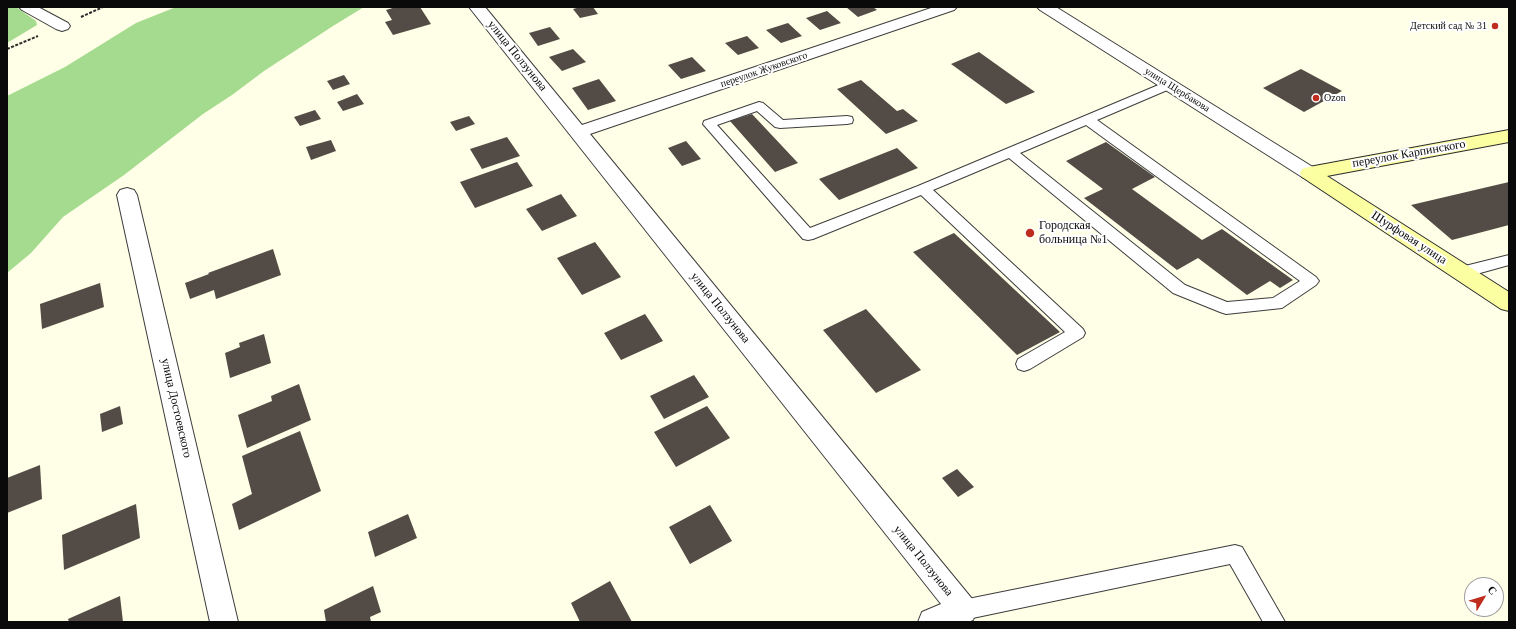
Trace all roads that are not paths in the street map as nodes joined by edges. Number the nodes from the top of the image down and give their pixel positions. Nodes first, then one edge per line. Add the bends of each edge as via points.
1 (27, 7) edge
2 (949, 7) edge
3 (1045, 7) edge
4 (481, 8) edge
5 (62, 26) dead end
6 (1168, 85) junction
7 (847, 120) dead end
8 (1088, 120) junction
9 (578, 132) junction
10 (1509, 136) edge
11 (1010, 152) junction
12 (1309, 173) junction
13 (923, 189) junction
14 (127, 194) dead end
15 (1509, 260) edge
16 (1462, 272) junction
17 (1509, 303) edge
18 (1024, 364) dead end
19 (963, 610) junction
20 (224, 622) edge
21 (932, 622) edge
22 (1275, 622) edge

1 - 5 street
2 - 9 street, переулок Жуковского
3 - 6 street, улица Щербакова
4 - 9 street, улица Ползунова
6 - 8 lane
6 - 12 street, улица Щербакова
7 - 13 lane via 780,124 759,106 709,124 808,235
8 - 11 lane
8 - 11 lane via 1311,281 1276,304 1226,308 1179,289
9 - 19 street, улица Ползунова
10 - 12 street, переулок Карпинского
11 - 13 lane
12 - 16 street, Шурфовая улица
13 - 18 lane via 1077,333
14 - 20 street, улица Достоевского
15 - 16 lane
16 - 17 street, Шурфовая улица
19 - 21 street
19 - 22 lane via 1235,554

